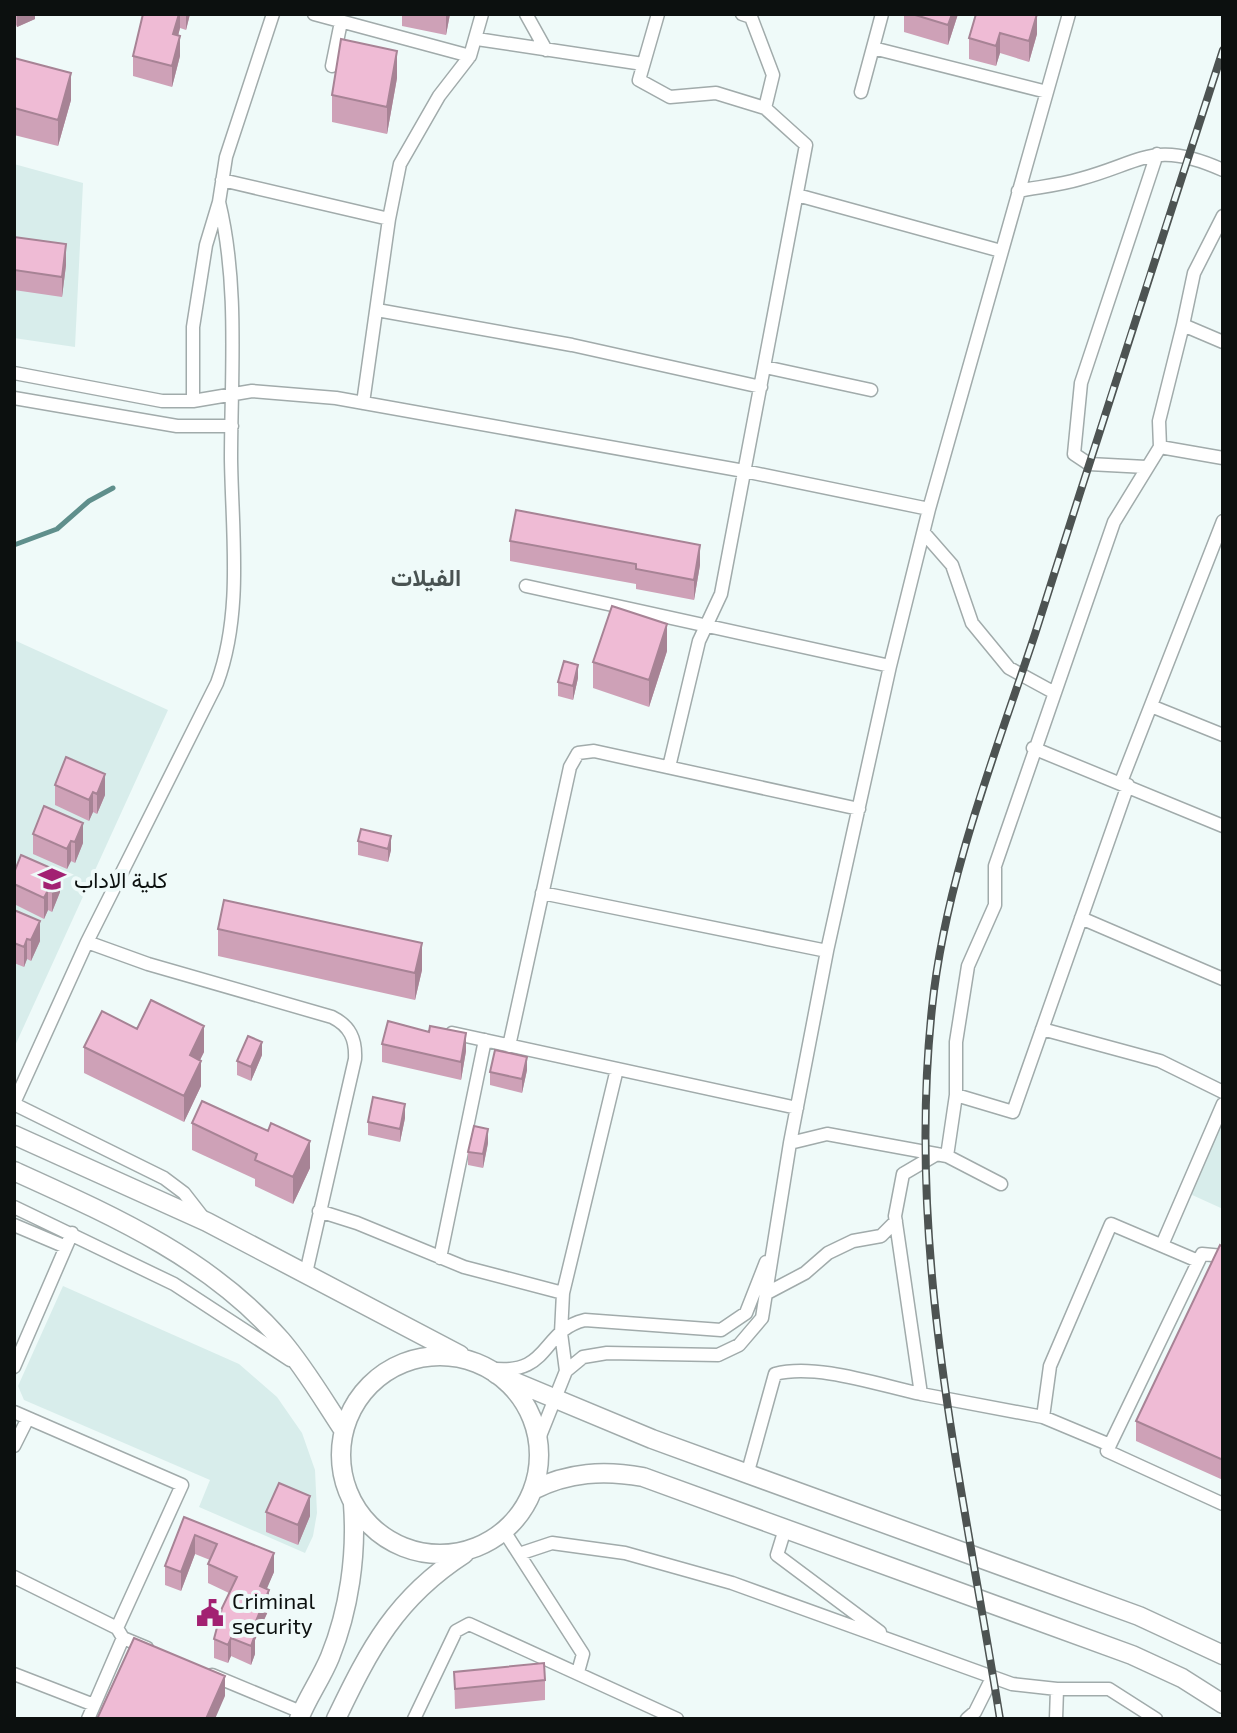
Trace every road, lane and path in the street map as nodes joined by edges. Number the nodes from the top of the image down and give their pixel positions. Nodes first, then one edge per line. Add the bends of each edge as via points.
1 (273, 14) edge
2 (314, 14) edge
3 (482, 14) edge
4 (526, 14) edge
5 (658, 14) edge
6 (742, 14) edge
7 (882, 14) edge
8 (1069, 14) edge
9 (341, 22) junction
10 (477, 39) junction
11 (873, 48) junction
12 (546, 50) junction
13 (470, 56) junction
14 (643, 64) junction
15 (332, 66) dead end
16 (861, 92) dead end
17 (1047, 92) junction
18 (765, 108) junction
19 (1157, 154) junction
20 (1223, 170) edge
21 (222, 180) junction
22 (1018, 191) junction
23 (797, 195) junction
24 (219, 202) junction
25 (1223, 216) edge
26 (389, 219) junction
27 (1001, 251) junction
28 (377, 310) junction
29 (1183, 325) junction
30 (1223, 342) edge
31 (765, 367) junction
32 (14, 373) edge
33 (761, 387) junction
34 (871, 390) dead end
35 (233, 393) junction
36 (14, 398) edge
37 (193, 401) junction
38 (363, 403) junction
39 (232, 426) junction
40 (1160, 447) junction
41 (1223, 458) edge
42 (1146, 467) junction
43 (744, 471) junction
44 (929, 509) junction
45 (1223, 521) edge
46 (924, 533) junction
47 (526, 586) dead end
48 (706, 626) junction
49 (890, 666) junction
50 (1053, 692) junction
51 (1151, 706) junction
52 (1223, 735) edge
53 (1033, 748) junction
54 (669, 767) junction
55 (1124, 784) junction
56 (859, 809) junction
57 (1223, 826) edge
58 (542, 893) junction
59 (1081, 918) junction
60 (87, 942) junction
61 (827, 951) junction
62 (1223, 979) edge
63 (1042, 1029) junction
64 (442, 1031) edge
65 (485, 1040) junction
66 (509, 1046) junction
67 (617, 1069) junction
68 (1223, 1092) edge
69 (956, 1095) junction
70 (14, 1103) edge
71 (1223, 1104) edge
72 (797, 1108) junction
73 (14, 1135) edge
74 (790, 1143) junction
75 (942, 1155) junction
76 (14, 1171) edge
77 (1001, 1184) dead end
78 (14, 1207) edge
79 (319, 1211) junction
80 (896, 1221) junction
81 (207, 1222) junction
82 (14, 1225) edge
83 (72, 1233) junction
84 (772, 1244) junction
85 (1162, 1245) junction
86 (66, 1247) junction
87 (1223, 1256) edge
88 (440, 1258) junction
89 (1198, 1261) junction
90 (306, 1273) junction
91 (769, 1292) junction
92 (563, 1293) junction
93 (561, 1333) junction
94 (300, 1366) junction
95 (14, 1367) edge
96 (487, 1368) junction
97 (566, 1371) junction
98 (921, 1394) junction
99 (552, 1398) junction
100 (14, 1412) edge
101 (1043, 1417) junction
102 (28, 1418) junction
103 (344, 1431) junction
104 (538, 1441) junction
105 (1110, 1445) junction
106 (14, 1446) edge
107 (747, 1475) junction
108 (533, 1490) junction
109 (353, 1501) junction
110 (1223, 1504) edge
111 (785, 1529) junction
112 (504, 1531) junction
113 (471, 1549) junction
114 (519, 1554) junction
115 (14, 1577) edge
116 (120, 1633) junction
117 (889, 1639) junction
118 (1223, 1655) edge
119 (164, 1656) edge
120 (578, 1672) junction
121 (205, 1673) edge
122 (14, 1674) edge
123 (992, 1678) junction
124 (1057, 1689) junction
125 (1223, 1704) edge
126 (94, 1705) junction
127 (300, 1716) edge
128 (88, 1719) edge
129 (336, 1719) edge
130 (414, 1719) edge
131 (677, 1719) edge
132 (967, 1719) edge
133 (1056, 1719) edge
134 (1156, 1719) edge

1 - 21 street
2 - 9 street
3 - 10 street
4 - 12 street
5 - 14 street
6 - 18 street via 751,17 773,75
7 - 11 street
8 - 17 street
9 - 13 street
9 - 15 street
10 - 12 street
10 - 13 street
11 - 16 street
11 - 17 street
12 - 14 street
13 - 26 street via 439,96 400,164
14 - 18 street via 639,80 670,97 716,93
17 - 22 street
18 - 23 street via 806,145
19 - 20 street via 1188,157
19 - 22 street via 1080,179
19 - 42 street via 1081,383 1074,454 1089,464
21 - 24 street
21 - 26 street
22 - 27 street
23 - 27 street
23 - 31 street
24 - 35 street via 227,247
24 - 37 street via 193,327
25 - 29 street via 1194,273
26 - 28 street
27 - 44 street
28 - 33 street via 572,345
28 - 38 street
29 - 30 street
29 - 40 street via 1159,421
31 - 33 street
31 - 34 street
32 - 37 street via 162,401
33 - 43 street
35 - 37 street
35 - 38 street via 280,392
35 - 39 street
36 - 39 street via 177,426
38 - 43 street
39 - 60 street via 233,615 225,663
40 - 41 street
40 - 42 street
42 - 50 street via 1114,522
43 - 44 street
43 - 48 street via 721,594
44 - 46 street
45 - 51 street
46 - 49 street
46 - 50 street via 952,565 972,623 1009,668
47 - 48 street
48 - 49 street
48 - 54 street
49 - 56 street
50 - 53 street
51 - 52 street
51 - 55 street
53 - 55 street
53 - 69 street via 995,866 995,905 968,966 956,1042
54 - 56 street
54 - 58 street via 585,750 573,758
55 - 57 street
55 - 59 street
56 - 61 street
58 - 61 street
58 - 66 street
59 - 62 street
59 - 63 street
60 - 70 street
60 - 79 street via 332,1017 349,1029 355,1059
61 - 72 street
63 - 68 street via 1160,1061
63 - 69 street via 1013,1112
64 - 65 street
65 - 66 street
65 - 88 street
66 - 67 street
67 - 72 street
67 - 92 street
69 - 75 street
70 - 81 street via 164,1178
71 - 85 street
72 - 74 street
73 - 81 main road
74 - 75 street via 827,1134
74 - 84 street
75 - 77 street
75 - 80 street via 903,1174
76 - 94 main road via 134,1227 193,1262 257,1316
78 - 83 street
79 - 88 street
79 - 90 street
80 - 91 street via 881,1236 828,1253 805,1273
80 - 98 street
81 - 90 main road
82 - 86 street
83 - 86 street
83 - 94 street via 217,1309
84 - 91 street
84 - 93 street via 746,1313 728,1327 705,1331 585,1320
85 - 89 street
85 - 101 street via 1111,1224 1050,1366
86 - 95 street
87 - 89 street via 1202,1254
88 - 92 street
89 - 105 street
90 - 96 main road
91 - 97 street via 756,1329 729,1351 698,1356 594,1354
92 - 93 street
93 - 96 street via 520,1369
93 - 97 street
94 - 103 main road
96 - 99 main road
96 - 103 main road via 436,1357 395,1367 363,1393
96 - 104 main road via 526,1405
97 - 99 street
98 - 101 street
98 - 107 street via 813,1372 775,1374
99 - 104 street
99 - 107 main road
100 - 102 street
101 - 105 street
102 - 106 street
102 - 116 street via 182,1485
103 - 109 main road via 342,1467
104 - 108 main road
105 - 110 street via 1107,1451
107 - 118 main road via 1139,1616
108 - 111 main road via 574,1475 626,1474
108 - 112 main road
109 - 113 main road via 369,1523 403,1547 444,1554
109 - 127 main road via 343,1615 329,1659
111 - 117 street via 777,1555
111 - 125 main road via 1132,1655
112 - 113 main road
112 - 114 street
113 - 129 main road via 419,1586 387,1622
114 - 117 street via 552,1543 625,1553 732,1583
114 - 120 street via 583,1654
115 - 116 street
116 - 119 street
116 - 126 street
117 - 123 street
120 - 130 street via 463,1624
120 - 131 street
121 - 127 street
122 - 126 street
123 - 124 street
123 - 132 street
124 - 133 street
124 - 134 street via 1109,1689
126 - 128 street

